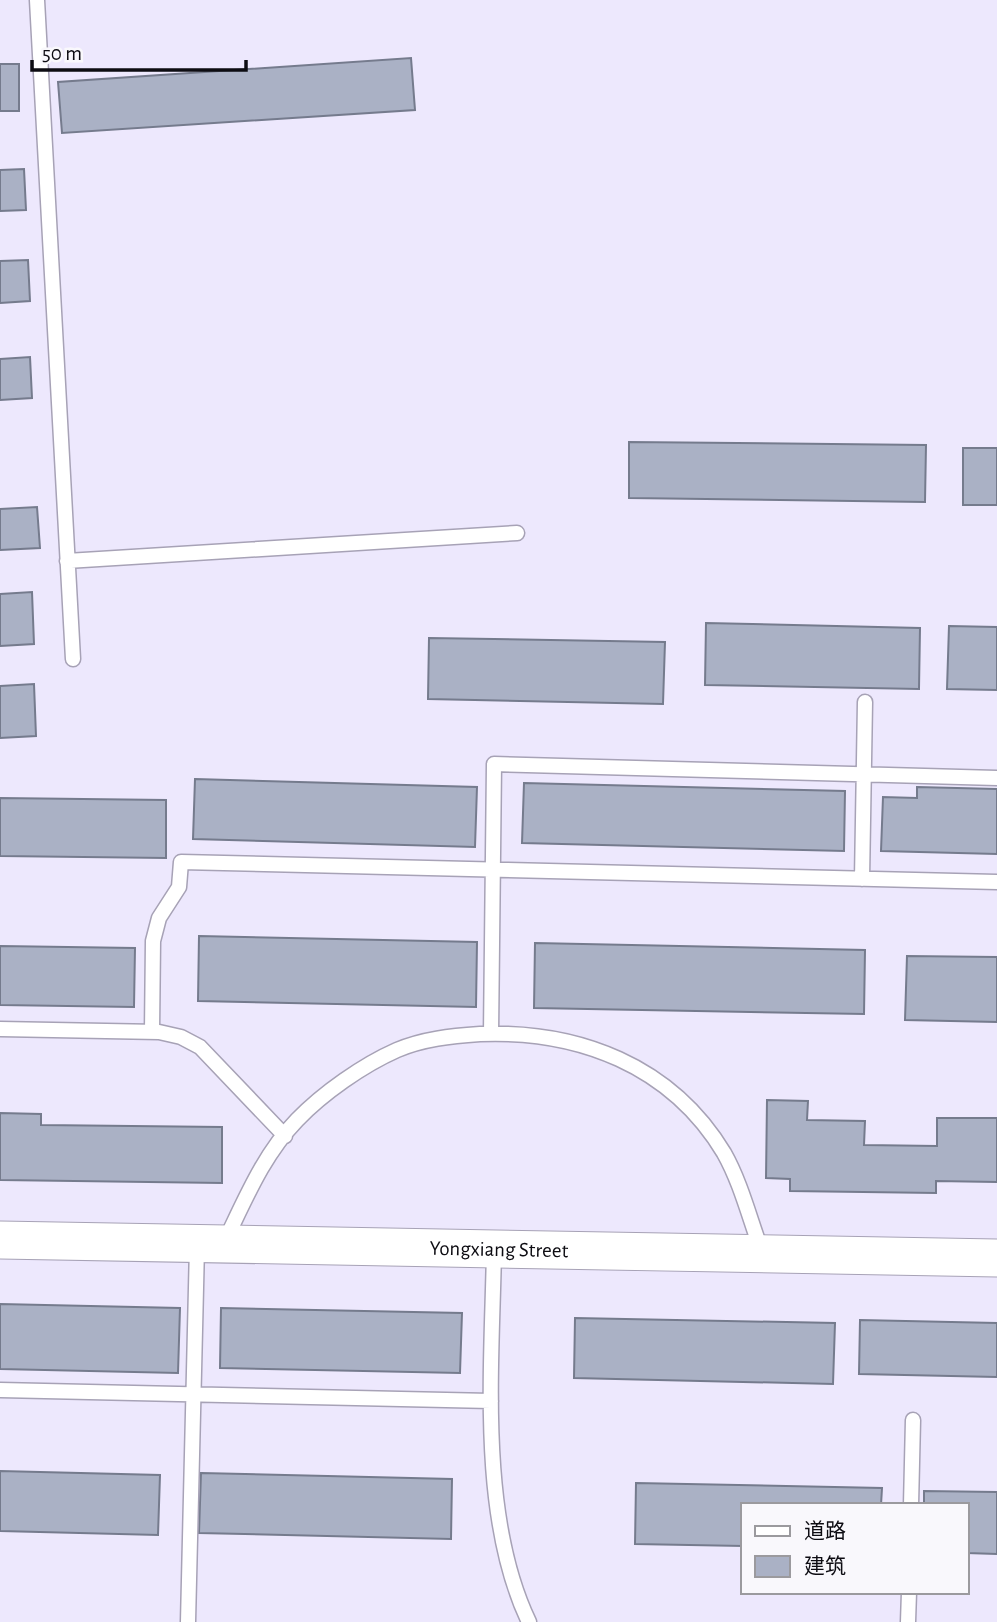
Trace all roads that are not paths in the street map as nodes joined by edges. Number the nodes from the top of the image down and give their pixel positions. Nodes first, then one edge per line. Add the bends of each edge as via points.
1 (37, 0) edge
2 (517, 533) dead end
3 (67, 561) junction
4 (73, 659) dead end
5 (865, 702) dead end
6 (864, 774) junction
7 (997, 778) edge
8 (493, 870) junction
9 (862, 879) junction
10 (997, 882) edge
11 (0, 1029) edge
12 (152, 1031) junction
13 (491, 1034) junction
14 (285, 1136) junction
15 (0, 1240) edge
16 (211, 1243) junction
17 (494, 1249) junction
18 (762, 1254) junction
19 (997, 1258) edge
20 (0, 1390) edge
21 (194, 1395) junction
22 (491, 1401) junction
23 (914, 1420) dead end
24 (911, 1503) edge
25 (909, 1594) edge
26 (188, 1622) edge
27 (529, 1622) edge
28 (908, 1622) edge

1 - 3 lane
2 - 3 lane
3 - 4 lane
5 - 6 lane
6 - 7 lane
6 - 8 lane via 494,764
6 - 9 lane
8 - 9 lane
8 - 12 lane via 181,862 179,887 159,918 153,941
8 - 13 lane
9 - 10 lane
11 - 12 lane
12 - 14 lane via 200,1047
13 - 14 lane via 444,1036 397,1050 327,1096
13 - 18 lane via 555,1037 606,1051 651,1076 695,1117 724,1154
14 - 16 lane
15 - 16 street, Yongxiang Street
16 - 17 street, Yongxiang Street
16 - 21 lane
17 - 18 street, Yongxiang Street
17 - 22 lane
18 - 19 street, Yongxiang Street
20 - 21 lane
21 - 22 lane
21 - 26 lane
22 - 27 lane via 493,1475 513,1574
23 - 24 lane
25 - 28 lane

